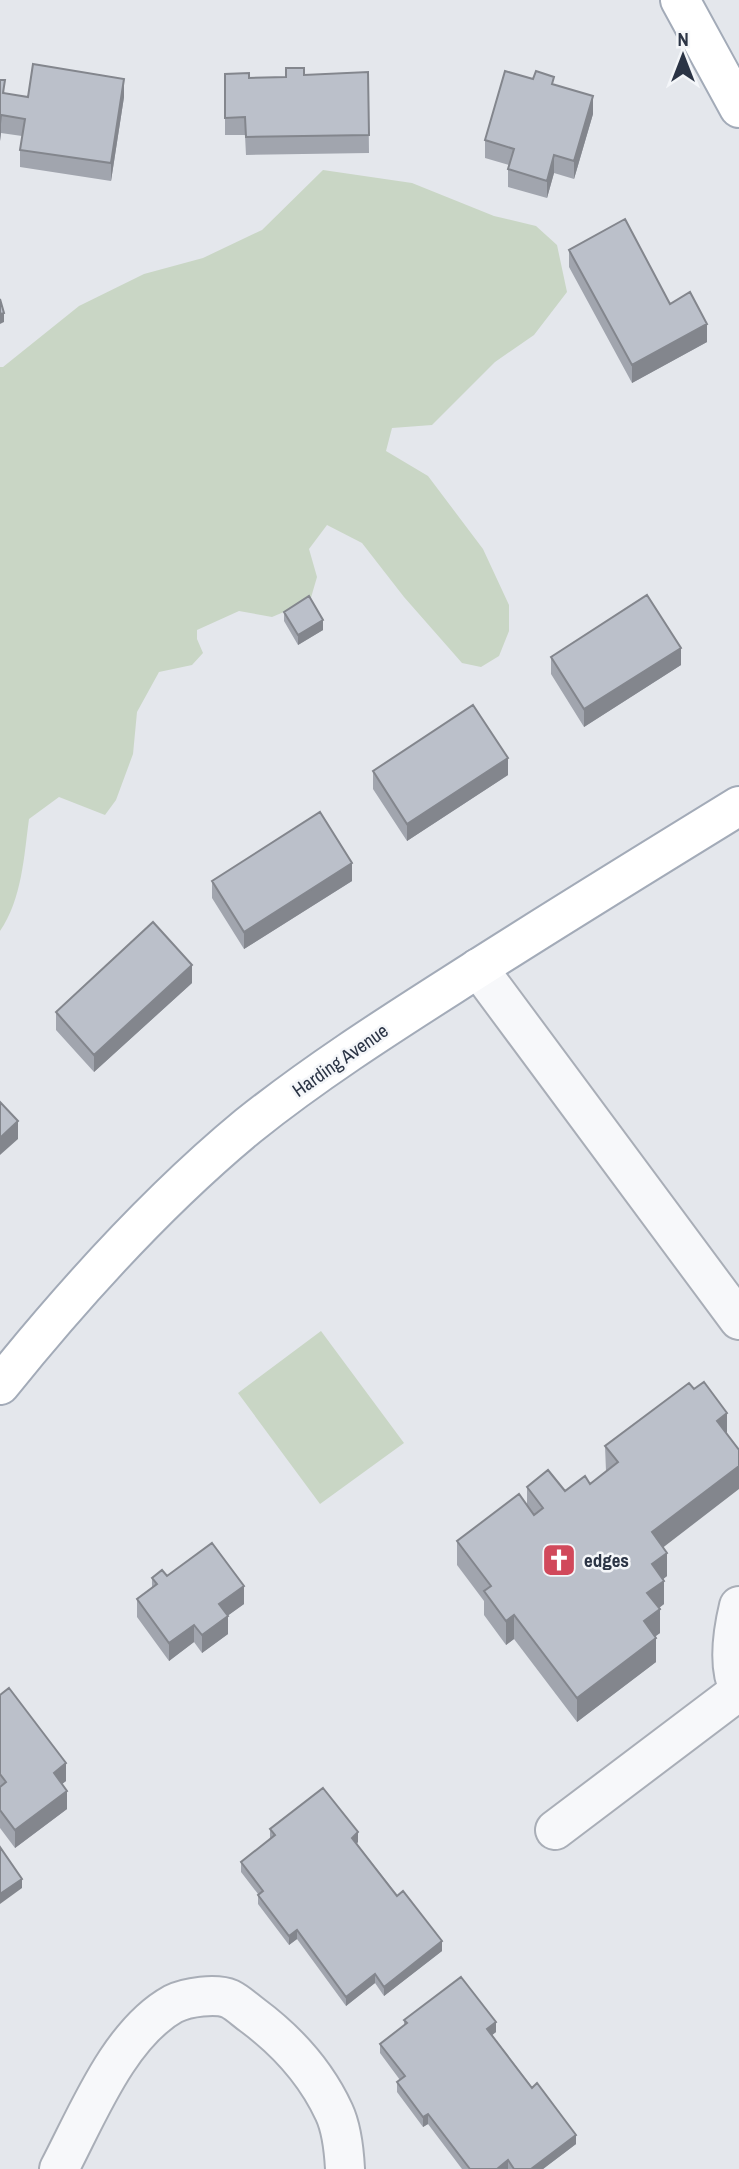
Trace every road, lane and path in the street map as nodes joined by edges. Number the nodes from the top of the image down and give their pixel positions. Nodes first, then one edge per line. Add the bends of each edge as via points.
1 (680, 0) edge
2 (739, 108) edge
3 (739, 806) edge
4 (478, 968) junction
5 (739, 1320) edge
6 (0, 1385) edge
7 (739, 1606) edge
8 (739, 1690) edge
9 (555, 1830) dead end
10 (59, 2169) edge
11 (345, 2169) edge

1 - 2 main road
3 - 4 main road, Harding Avenue
4 - 5 lane
4 - 6 main road, Harding Avenue via 376,1034 248,1127 176,1190 59,1312
7 - 8 lane via 733,1648 734,1680
8 - 9 lane
10 - 11 lane via 118,2058 145,2024 174,2003 202,1996 229,1998 278,2035 307,2065 334,2112

